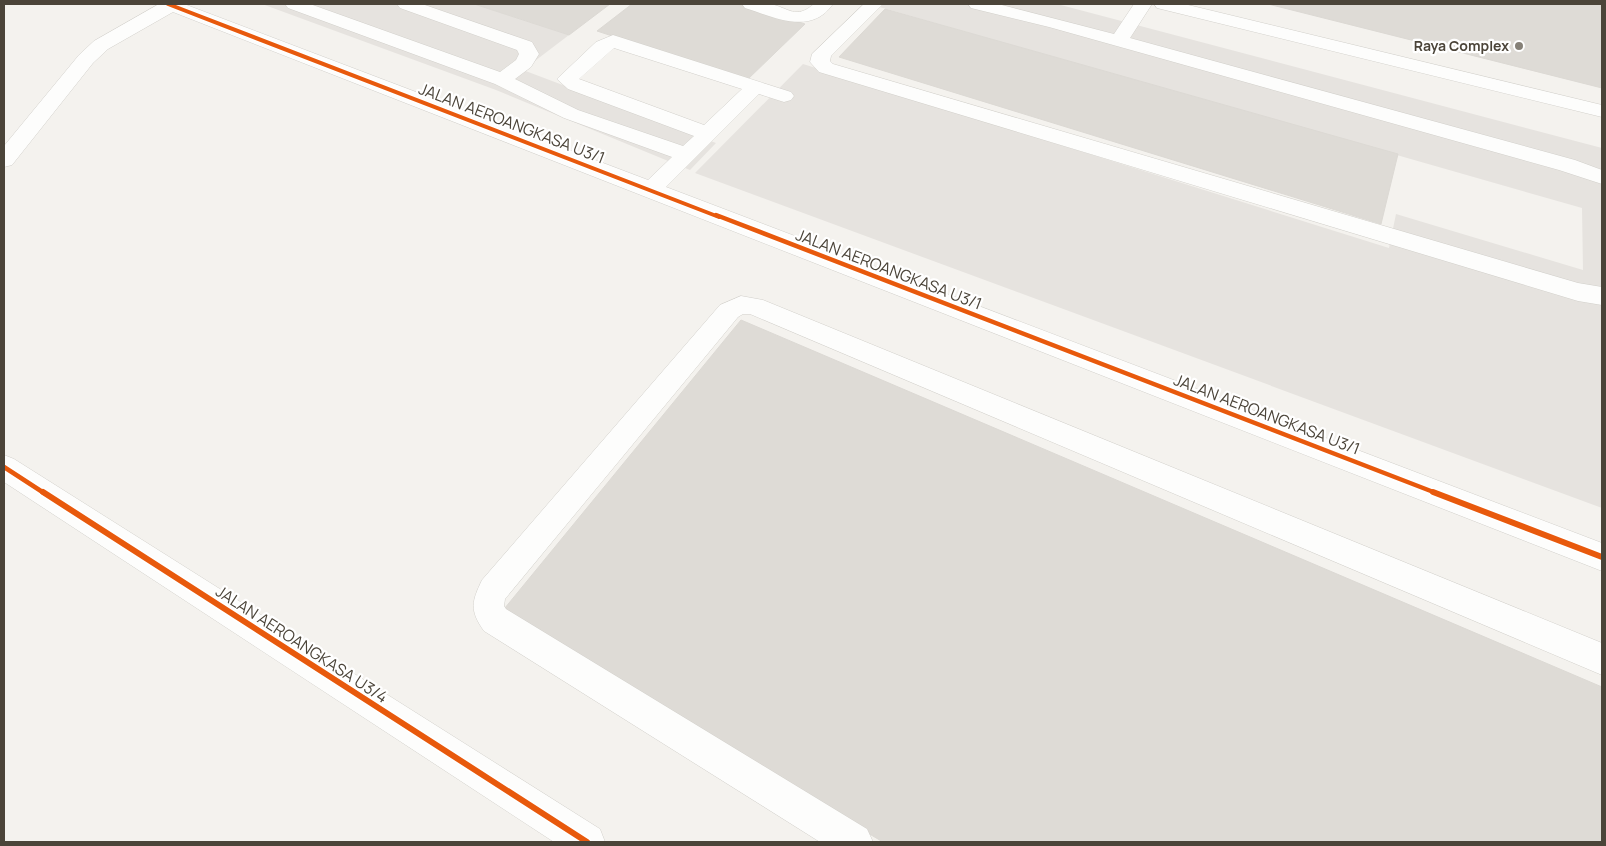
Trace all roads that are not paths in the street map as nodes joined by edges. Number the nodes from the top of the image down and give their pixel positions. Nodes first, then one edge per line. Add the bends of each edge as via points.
1 (294, 4) edge
2 (406, 4) edge
3 (751, 4) edge
4 (824, 4) edge
5 (874, 4) edge
6 (976, 4) edge
7 (1143, 4) edge
8 (1163, 4) edge
9 (180, 6) edge
10 (1001, 7) edge
11 (1118, 42) junction
12 (502, 80) junction
13 (756, 86) junction
14 (784, 96) dead end
15 (1602, 111) edge
16 (708, 134) junction
17 (687, 155) junction
18 (4, 160) edge
19 (1602, 177) edge
20 (651, 190) junction
21 (1602, 296) edge
22 (4, 467) edge
23 (1602, 557) edge
24 (1602, 659) edge
25 (587, 842) edge
26 (854, 842) edge

1 - 12 street
2 - 12 street via 525,46 529,54 524,62
3 - 4 street via 797,18 810,16
5 - 21 street via 822,54 820,62 826,68 1569,290
6 - 10 street
7 - 11 street
8 - 15 street
9 - 18 street via 101,45
9 - 20 street, JALAN AEROANGKASA U3/1
10 - 11 street
11 - 19 street
12 - 17 street via 571,114
13 - 14 street
13 - 16 street
13 - 16 street via 613,41 566,79
16 - 17 street
17 - 20 street
20 - 23 street, JALAN AEROANGKASA U3/1
22 - 25 street, JALAN AEROANGKASA U3/4
24 - 26 street via 763,310 745,304 736,306 493,590 487,601 488,612 495,620

